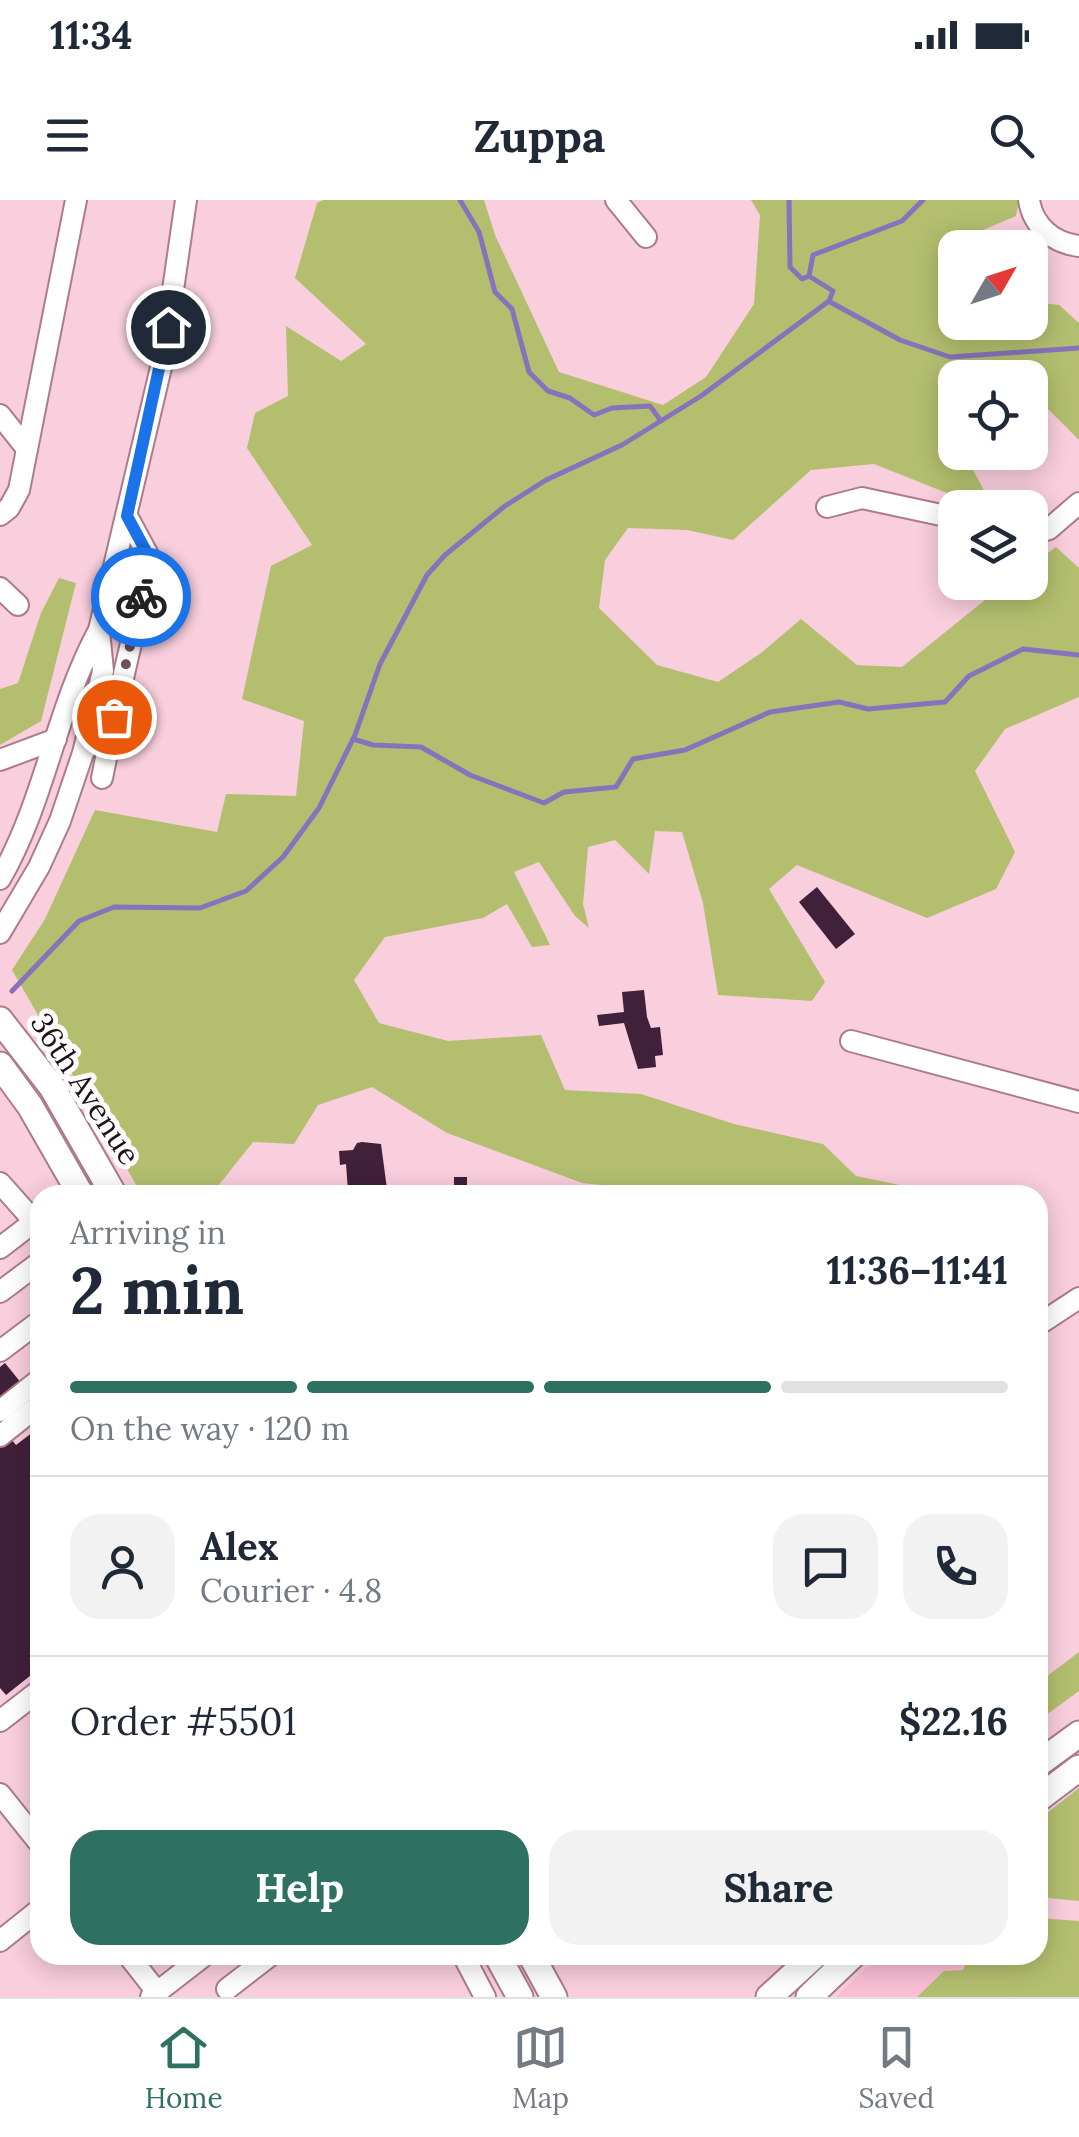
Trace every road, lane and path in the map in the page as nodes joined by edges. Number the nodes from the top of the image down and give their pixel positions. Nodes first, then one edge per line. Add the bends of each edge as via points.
1 (76, 200) edge
2 (186, 200) edge
3 (616, 200) edge
4 (1029, 200) edge
5 (646, 237) dead end
6 (1079, 246) edge
7 (0, 415) edge
8 (26, 449) junction
9 (1079, 503) edge
10 (827, 507) dead end
11 (938, 514) edge
12 (0, 515) edge
13 (127, 516) junction
14 (1048, 528) edge
15 (0, 588) edge
16 (18, 605) dead end
17 (99, 630) junction
18 (114, 717) junction
19 (56, 739) junction
20 (83, 753) junction
21 (0, 760) edge
22 (102, 778) dead end
23 (2, 874) edge
24 (0, 933) edge
25 (0, 1020) edge
26 (850, 1041) dead end
27 (0, 1064) edge
28 (1079, 1102) edge
29 (0, 1184) edge
30 (74, 1185) edge
31 (108, 1185) edge
32 (30, 1216) edge
33 (30, 1229) edge
34 (0, 1248) edge
35 (30, 1270) edge
36 (0, 1292) edge
37 (1079, 1298) edge
38 (1048, 1318) edge
39 (30, 1334) edge
40 (0, 1351) edge
41 (30, 1387) edge
42 (0, 1412) edge
43 (30, 1412) edge
44 (0, 1436) edge
45 (30, 1698) edge
46 (0, 1722) edge
47 (1079, 1734) edge
48 (1048, 1757) edge
49 (1079, 1768) edge
50 (1048, 1791) edge
51 (0, 1794) edge
52 (30, 1832) edge
53 (30, 1917) edge
54 (0, 1941) edge
55 (134, 1965) edge
56 (192, 1965) edge
57 (210, 1965) edge
58 (260, 1965) edge
59 (468, 1965) edge
60 (502, 1965) edge
61 (536, 1965) edge
62 (804, 1965) edge
63 (843, 1965) edge
64 (228, 1993) edge
65 (154, 1995) edge
66 (482, 1995) edge
67 (520, 1997) edge
68 (554, 1997) edge
69 (769, 1997) edge
70 (809, 1997) edge

1 - 8 street
2 - 13 street via 163,359
3 - 5 street
4 - 6 street via 1050,237
7 - 8 street
8 - 12 street via 19,490
9 - 14 street
10 - 11 street via 862,498
13 - 17 street
13 - 18 street via 148,555 148,570
15 - 16 street
17 - 19 street
17 - 20 street via 103,672
18 - 20 street
18 - 22 street
19 - 21 street
19 - 23 street via 40,794
20 - 24 street via 46,852
25 - 31 main road, 36th Avenue via 52,1087
26 - 28 street
27 - 30 main road, 36th Avenue
29 - 32 street
33 - 34 street
35 - 36 street
37 - 38 street
39 - 40 street
41 - 42 street
43 - 44 street
45 - 46 street
47 - 48 main road
49 - 50 main road
51 - 52 street
53 - 54 street
55 - 65 street
56 - 65 street
57 - 64 street
58 - 64 street
59 - 66 street
60 - 67 main road
61 - 68 main road
62 - 69 main road
63 - 70 main road

